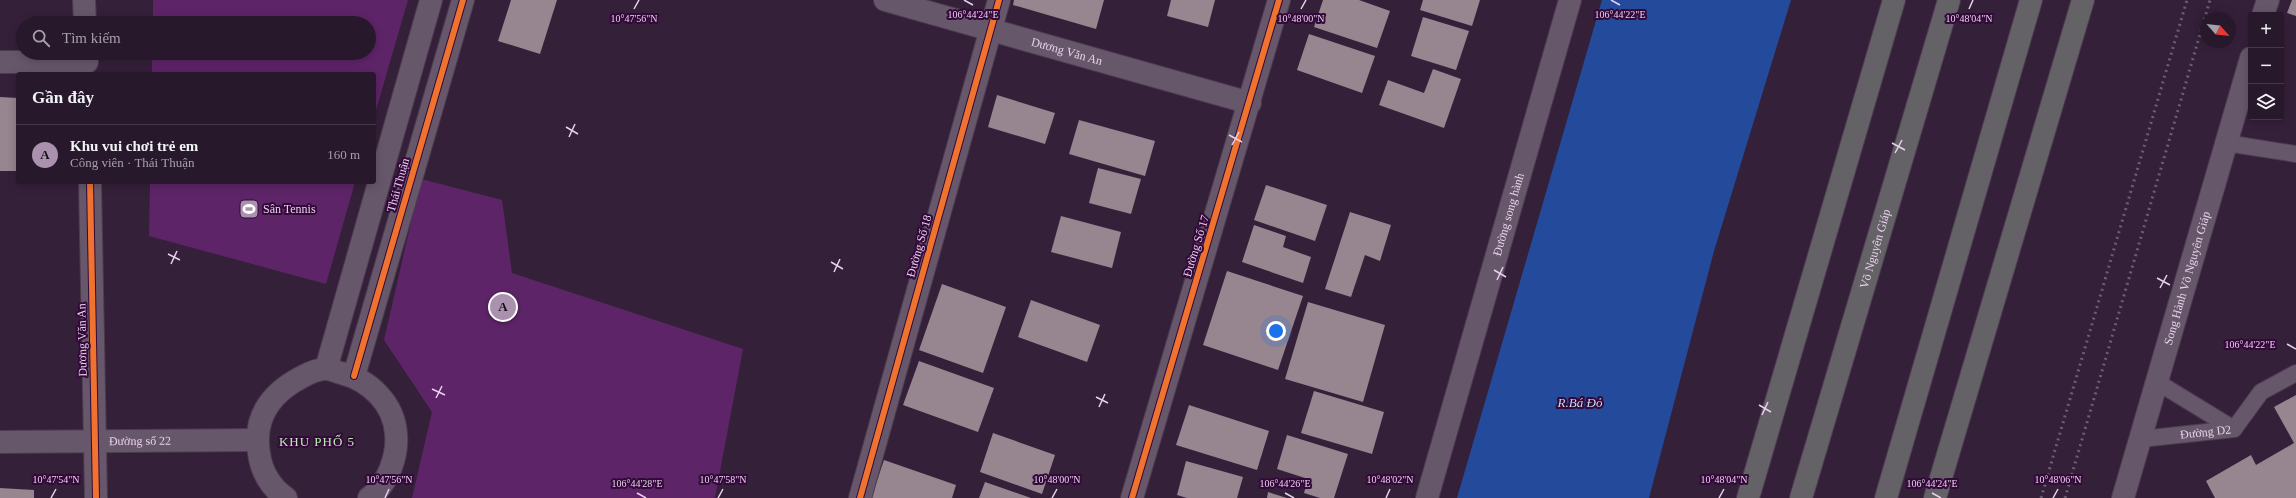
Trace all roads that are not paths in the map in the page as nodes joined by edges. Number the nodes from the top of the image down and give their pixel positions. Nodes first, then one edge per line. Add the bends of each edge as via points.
1 (84, 0) edge
2 (431, 0) edge
3 (463, 0) edge
4 (885, 0) edge
5 (999, 0) edge
6 (1279, 0) edge
7 (1570, 0) edge
8 (1894, 0) edge
9 (1949, 0) edge
10 (2031, 0) edge
11 (2083, 0) edge
12 (2268, 0) edge
13 (2265, 12) edge
14 (85, 16) edge
15 (991, 30) junction
16 (0, 62) edge
17 (87, 63) edge
18 (2248, 68) edge
19 (1250, 103) junction
20 (2226, 143) junction
21 (2296, 154) edge
22 (90, 184) edge
23 (326, 369) junction
24 (2296, 373) edge
25 (354, 376) junction
26 (2157, 382) junction
27 (2234, 429) junction
28 (2140, 439) junction
29 (95, 440) junction
30 (256, 440) junction
31 (0, 442) edge
32 (96, 498) edge
33 (286, 498) edge
34 (369, 498) edge
35 (860, 498) edge
36 (1132, 498) edge
37 (1426, 498) edge
38 (1748, 498) edge
39 (1801, 498) edge
40 (1886, 498) edge
41 (1935, 498) edge
42 (2123, 498) edge

1 - 14 street
2 - 23 street, Thái Thuận
3 - 25 street, Thái Thuận
4 - 15 street, Dương Văn An
5 - 15 street, Đường Số 18
6 - 19 street, Đường Số 17
7 - 37 street, Đường song hành
8 - 38 highway
9 - 39 highway, Võ Nguyên Giáp
10 - 40 highway
11 - 41 highway
12 - 13 street
15 - 19 street, Dương Văn An
15 - 35 street, Đường Số 18
16 - 17 street
18 - 20 street, Song Hành Võ Nguyên Giáp
19 - 36 street, Đường Số 17
20 - 21 lane
20 - 26 street, Song Hành Võ Nguyên Giáp
22 - 29 street, Dương Văn An
23 - 25 street
23 - 30 street via 306,375 274,395 262,416
24 - 27 lane, Đường D2 via 2261,392
25 - 34 street via 379,395 396,428 397,445 392,469
26 - 27 lane
26 - 28 street, Song Hành Võ Nguyên Giáp
27 - 28 lane, Đường D2
28 - 42 street, Song Hành Võ Nguyên Giáp
29 - 30 street, Đường số 22
29 - 31 street, Đường số 22
29 - 32 street, Dương Văn An
30 - 33 street via 260,466 276,492

